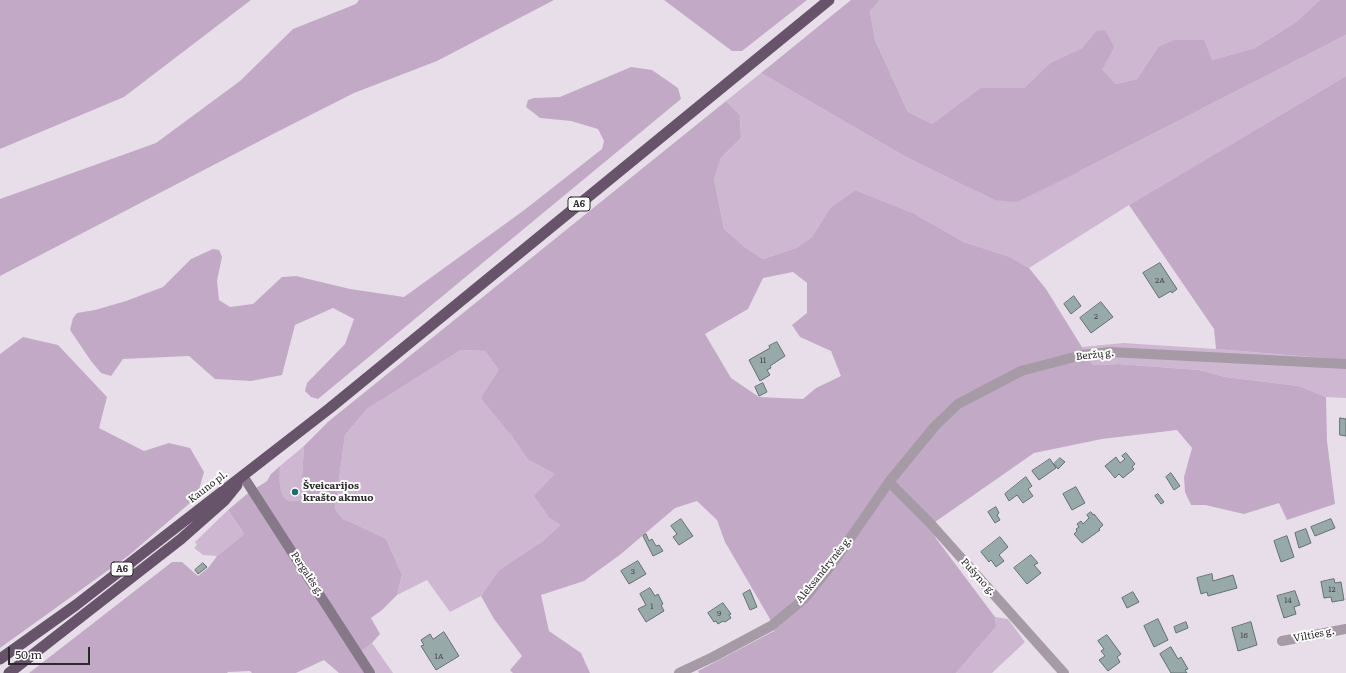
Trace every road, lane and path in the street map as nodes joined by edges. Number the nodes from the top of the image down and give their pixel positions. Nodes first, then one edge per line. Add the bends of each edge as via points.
1 (829, 0) edge
2 (1346, 364) edge
3 (243, 476) junction
4 (889, 482) junction
5 (1346, 628) edge
6 (1282, 641) dead end
7 (0, 659) edge
8 (9, 673) edge
9 (370, 673) edge
10 (679, 673) edge
11 (1064, 673) edge

1 - 3 highway, A6 via 330,408
2 - 4 street, Beržų g. via 1110,352 1082,355 1021,372 958,404 935,426
3 - 7 highway, Kauno pl. / A6 via 76,605
3 - 8 highway, Kauno pl. / A6 via 224,501 181,539
3 - 9 main road, Pergalės g.
4 - 10 street, Aleksandrynės g. via 833,563 804,599 771,626
4 - 11 street, Pušyno g. via 930,523
5 - 6 street, Vilties g.

